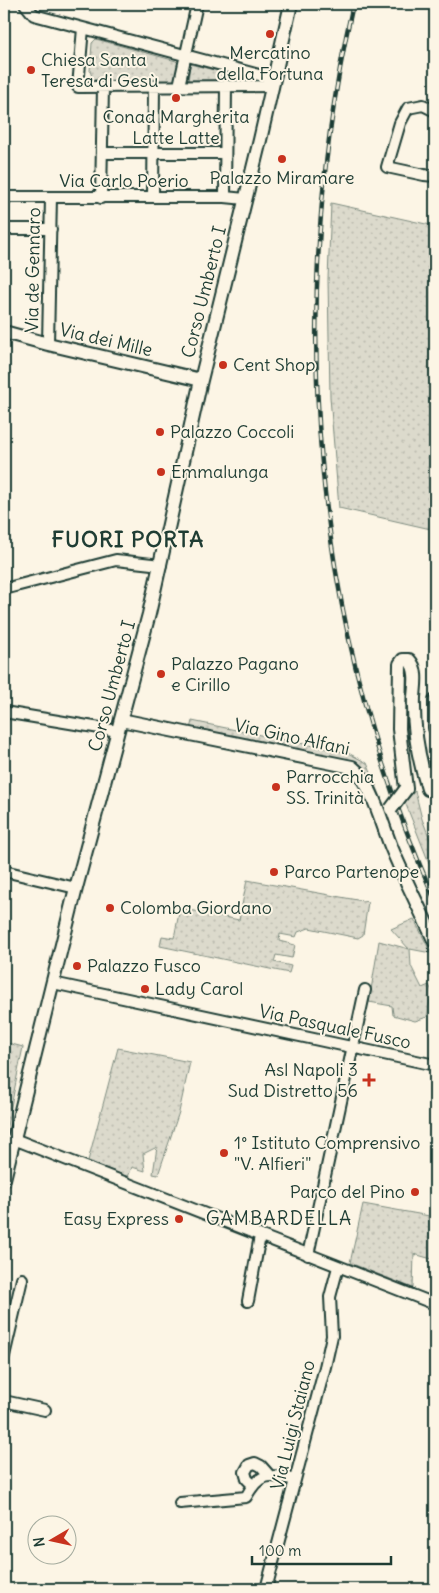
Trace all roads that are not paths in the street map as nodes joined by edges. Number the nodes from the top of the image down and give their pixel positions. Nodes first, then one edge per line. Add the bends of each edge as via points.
1 (25, 4) edge
2 (197, 4) edge
3 (290, 4) edge
4 (83, 28) junction
5 (185, 56) junction
6 (273, 82) junction
7 (226, 85) junction
8 (154, 86) junction
9 (179, 86) junction
10 (103, 87) junction
11 (435, 111) edge
12 (102, 153) junction
13 (225, 153) junction
14 (153, 154) junction
15 (435, 176) edge
16 (4, 197) edge
17 (51, 197) junction
18 (153, 197) junction
19 (225, 197) junction
20 (101, 198) junction
21 (244, 199) junction
22 (4, 229) edge
23 (51, 229) junction
24 (4, 332) edge
25 (48, 344) junction
26 (201, 380) junction
27 (161, 565) junction
28 (4, 589) edge
29 (435, 701) edge
30 (4, 712) edge
31 (120, 725) junction
32 (435, 728) edge
33 (435, 791) edge
34 (379, 818) junction
35 (4, 871) edge
36 (76, 888) junction
37 (435, 942) edge
38 (52, 984) junction
39 (365, 990) dead end
40 (352, 1048) junction
41 (435, 1066) edge
42 (14, 1139) junction
43 (4, 1179) edge
44 (260, 1236) junction
45 (308, 1255) junction
46 (338, 1267) junction
47 (22, 1279) dead end
48 (248, 1301) dead end
49 (435, 1304) edge
50 (4, 1356) edge
51 (4, 1401) edge
52 (45, 1410) dead end
53 (269, 1475) junction
54 (295, 1480) junction
55 (252, 1484) junction
56 (180, 1503) dead end
57 (266, 1589) edge

1 - 4 street via 34,15
2 - 5 street
3 - 6 street, Corso Umberto I
4 - 5 street
4 - 10 street via 78,87
5 - 6 street
5 - 9 street
6 - 7 street
6 - 21 street, Corso Umberto I
7 - 9 street
7 - 13 street
8 - 9 street
8 - 10 street
8 - 14 street
10 - 12 street
11 - 15 street via 423,106 408,108 386,167
12 - 14 street
12 - 20 street
13 - 14 street
13 - 19 street
14 - 18 street
16 - 17 street, Via Carlo Poerio
17 - 20 street, Via Carlo Poerio
17 - 23 street, Via de Gennaro
18 - 19 street, Via Carlo Poerio
18 - 20 street, Via Carlo Poerio
19 - 21 street, Via Carlo Poerio
21 - 26 street, Corso Umberto I
22 - 23 street
23 - 25 street, Via de Gennaro
24 - 25 street, Via dei Mille
25 - 26 street, Via dei Mille
26 - 27 street, Corso Umberto I
27 - 28 street via 116,560
27 - 31 street, Corso Umberto I
29 - 32 street
30 - 31 street
31 - 34 street, Via Gino Alfani via 352,767 367,786
31 - 36 street, Corso Umberto I
33 - 34 street, bridge via 428,789 414,735 413,664 403,660 400,664 399,716 406,789 391,810
34 - 37 street, Via Gino Alfani
35 - 36 street
36 - 38 street, Corso Umberto I
38 - 40 street, Via Pasquale Fusco
38 - 42 street, Corso Umberto I
39 - 40 street
40 - 41 street, Via Pasquale Fusco
40 - 45 street
42 - 43 street, Corso Umberto I
42 - 44 street
44 - 45 street
44 - 48 street
45 - 46 street
46 - 49 street
46 - 54 street, Via Luigi Staiano via 330,1297 332,1336
47 - 50 street
51 - 52 street
53 - 54 street
53 - 55 street
53 - 55 street via 262,1466 249,1465 246,1479
54 - 57 street, Via Luigi Staiano
55 - 56 street via 246,1496

